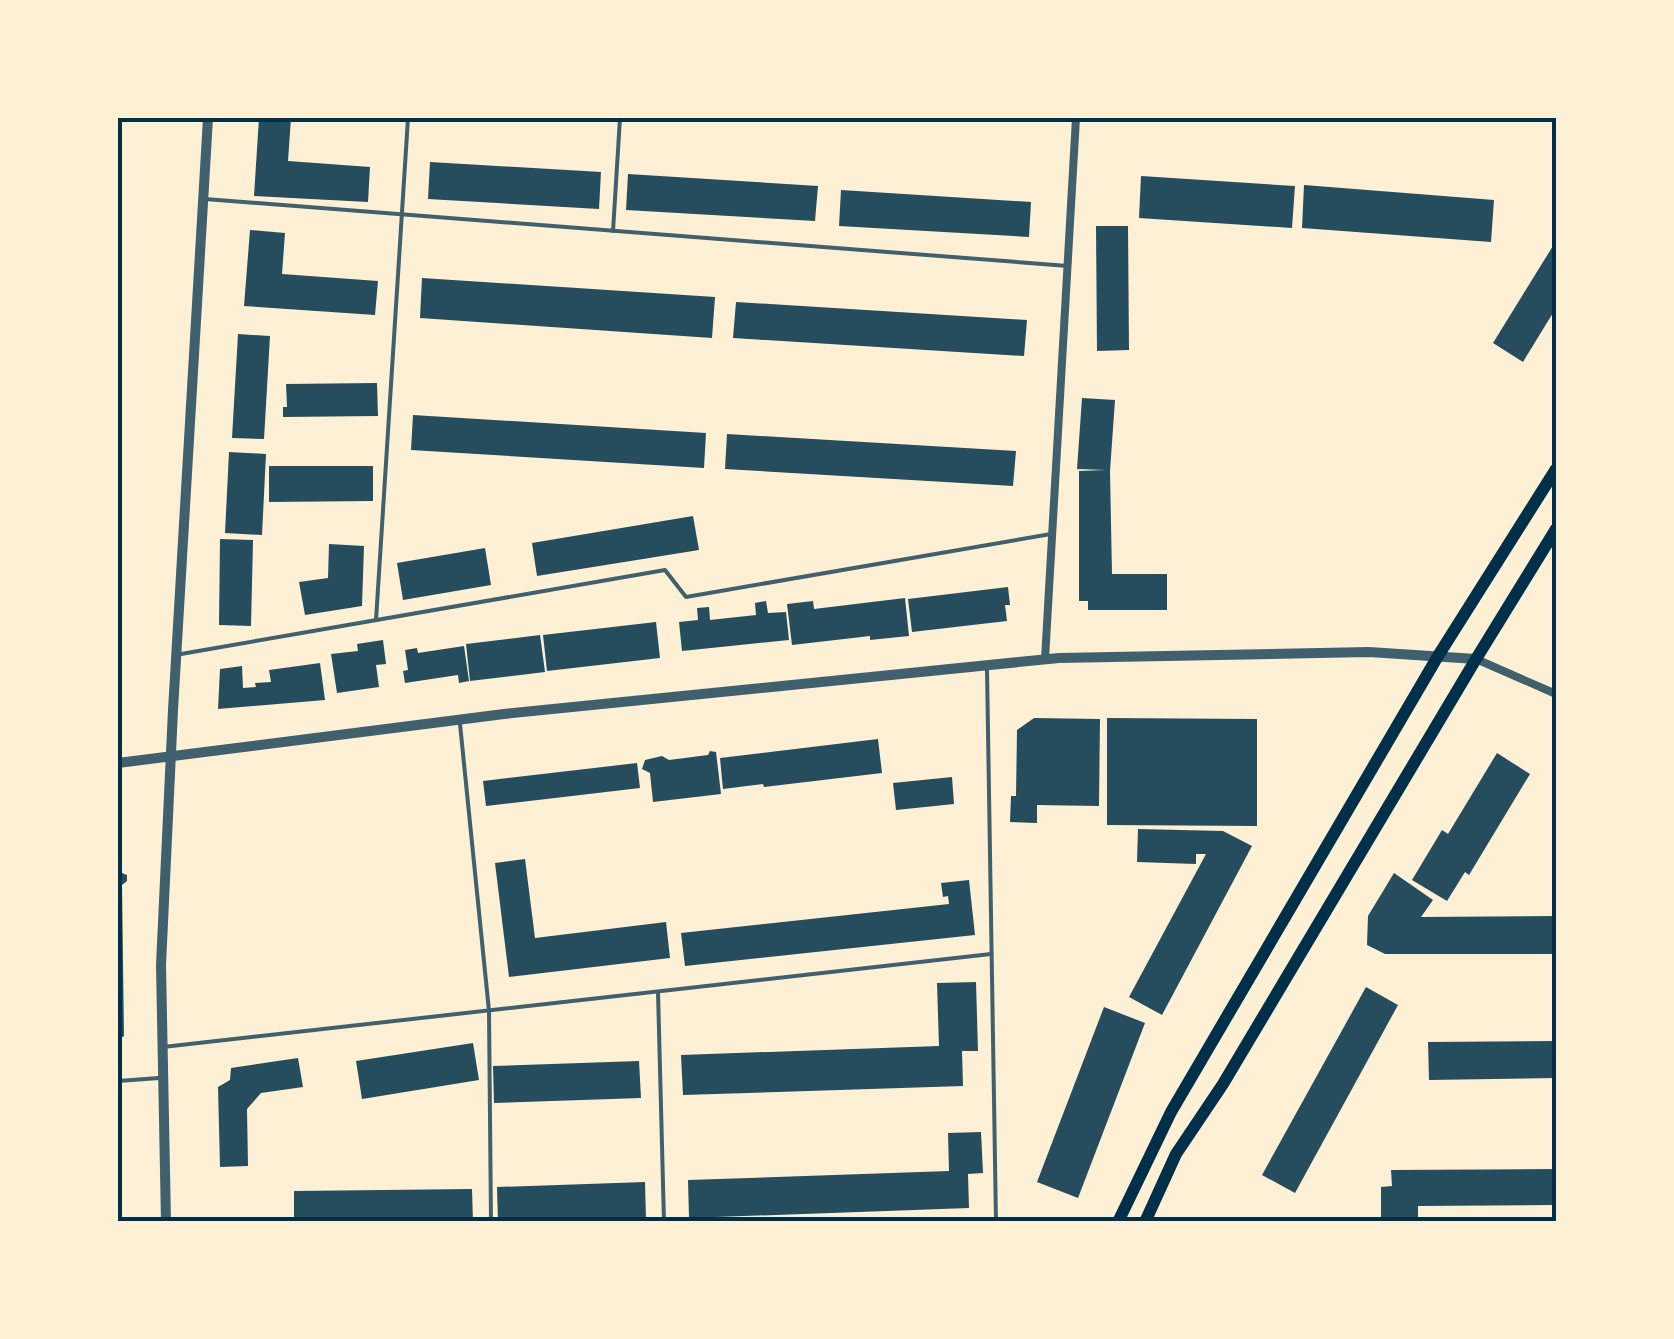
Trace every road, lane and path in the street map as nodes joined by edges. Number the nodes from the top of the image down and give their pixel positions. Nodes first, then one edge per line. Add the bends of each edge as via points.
1 (208, 118) edge
2 (408, 118) edge
3 (620, 118) edge
4 (1076, 118) edge
5 (203, 199) junction
6 (403, 216) junction
7 (613, 231) junction
8 (1068, 266) junction
9 (1556, 469) edge
10 (1556, 529) edge
11 (1052, 533) junction
12 (376, 620) junction
13 (176, 655) junction
14 (1438, 656) junction
15 (1045, 659) junction
16 (1476, 659) junction
17 (987, 665) junction
18 (1556, 694) edge
19 (460, 720) junction
20 (171, 756) junction
21 (118, 763) edge
22 (992, 954) junction
23 (658, 992) junction
24 (489, 1011) junction
25 (163, 1047) junction
26 (163, 1078) junction
27 (118, 1081) edge
28 (166, 1222) edge
29 (491, 1222) edge
30 (664, 1222) edge
31 (996, 1222) edge
32 (1118, 1222) edge
33 (1145, 1222) edge

1 - 5 street
2 - 6 lane
3 - 7 lane
4 - 8 street
5 - 6 lane
5 - 13 street
6 - 7 lane
6 - 12 lane
7 - 8 lane
8 - 11 street
9 - 14 main road
10 - 16 main road
11 - 12 lane via 686,596 665,570
11 - 15 street
12 - 13 lane
13 - 20 street
14 - 15 street
14 - 16 street
14 - 32 main road via 1171,1112
15 - 17 street
16 - 18 street
16 - 33 main road via 1176,1154
17 - 19 street
17 - 22 lane
19 - 20 street
19 - 24 lane
20 - 21 street
20 - 25 street
22 - 23 lane
22 - 31 lane
23 - 24 lane
23 - 30 lane
24 - 25 lane
24 - 29 lane
25 - 26 street
26 - 27 lane
26 - 28 street

